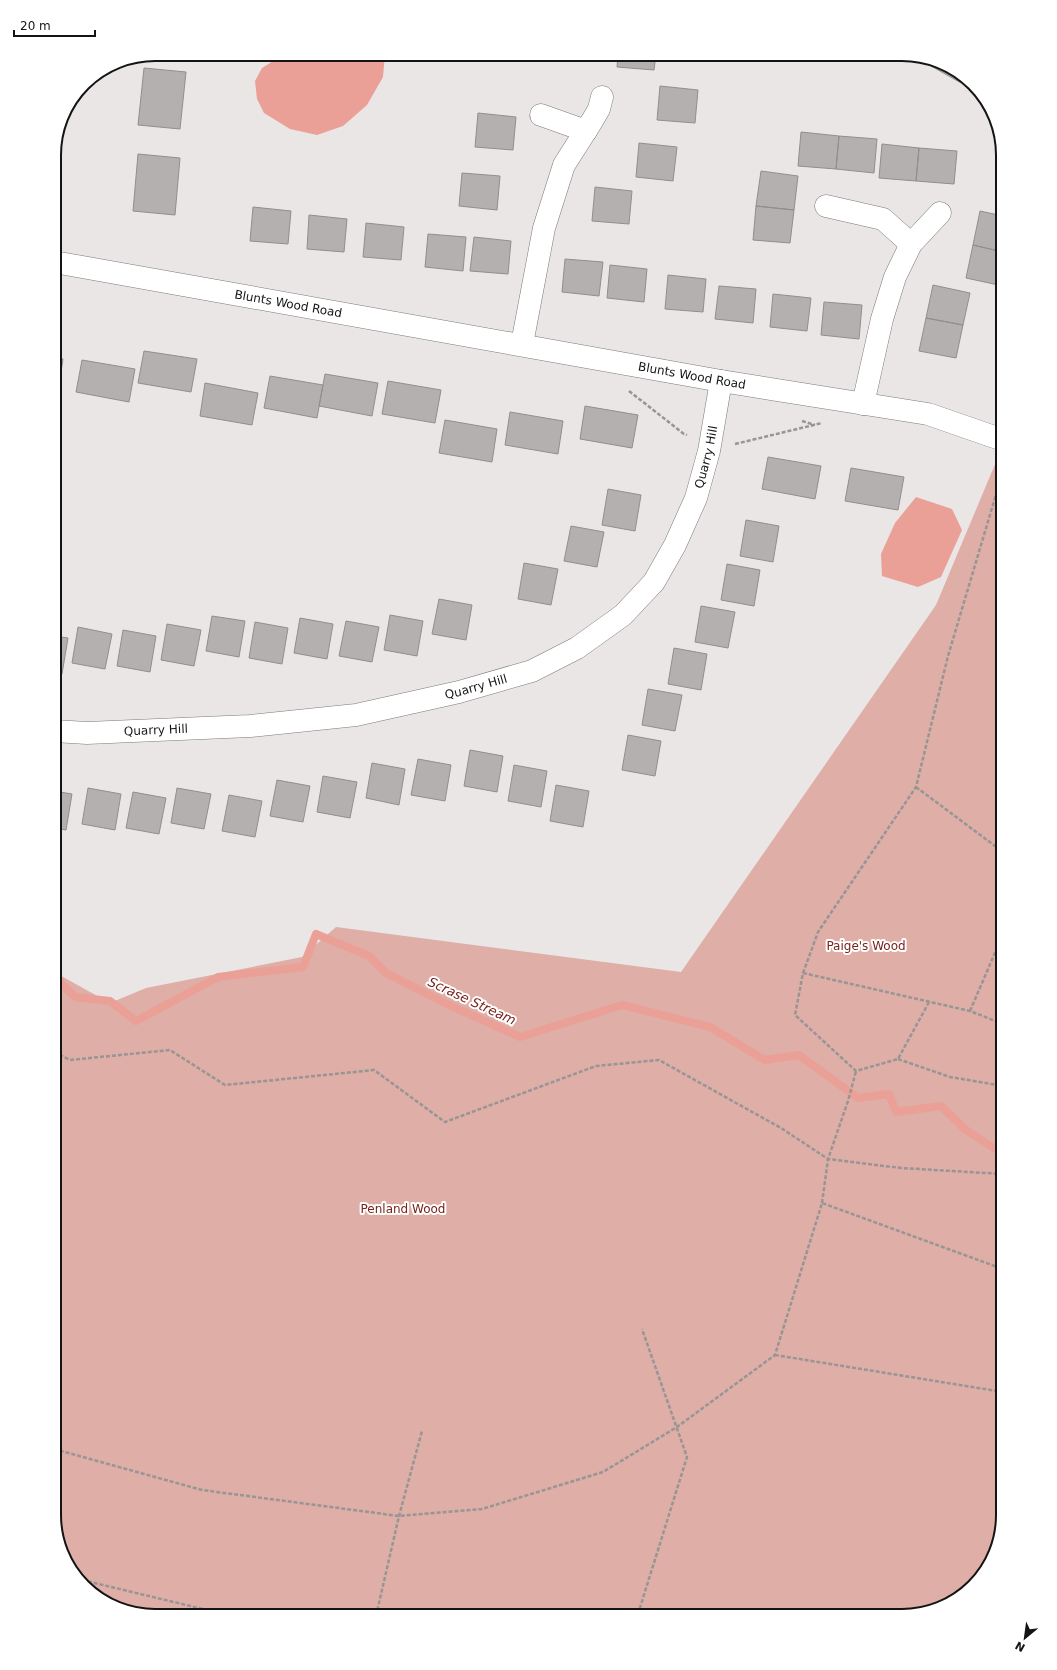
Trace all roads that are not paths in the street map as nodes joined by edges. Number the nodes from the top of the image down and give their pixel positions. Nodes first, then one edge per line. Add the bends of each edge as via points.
1 (602, 97) dead end
2 (541, 115) dead end
3 (586, 131) junction
4 (826, 206) dead end
5 (940, 213) dead end
6 (911, 244) junction
7 (61, 263) edge
8 (522, 344) junction
9 (720, 380) junction
10 (863, 404) junction
11 (996, 438) edge
12 (61, 731) edge

1 - 3 street
2 - 3 street
3 - 8 street via 564,165 544,228
4 - 6 street via 883,219
5 - 6 street
6 - 10 street via 895,277 882,319
7 - 8 street, Blunts Wood Road
8 - 9 street, Blunts Wood Road
9 - 10 street, Blunts Wood Road
9 - 12 street, Quarry Hill via 710,440 696,498 674,545 654,582 623,615 577,648 532,671 459,692 356,715 250,726 87,733
10 - 11 street, Blunts Wood Road via 928,414

